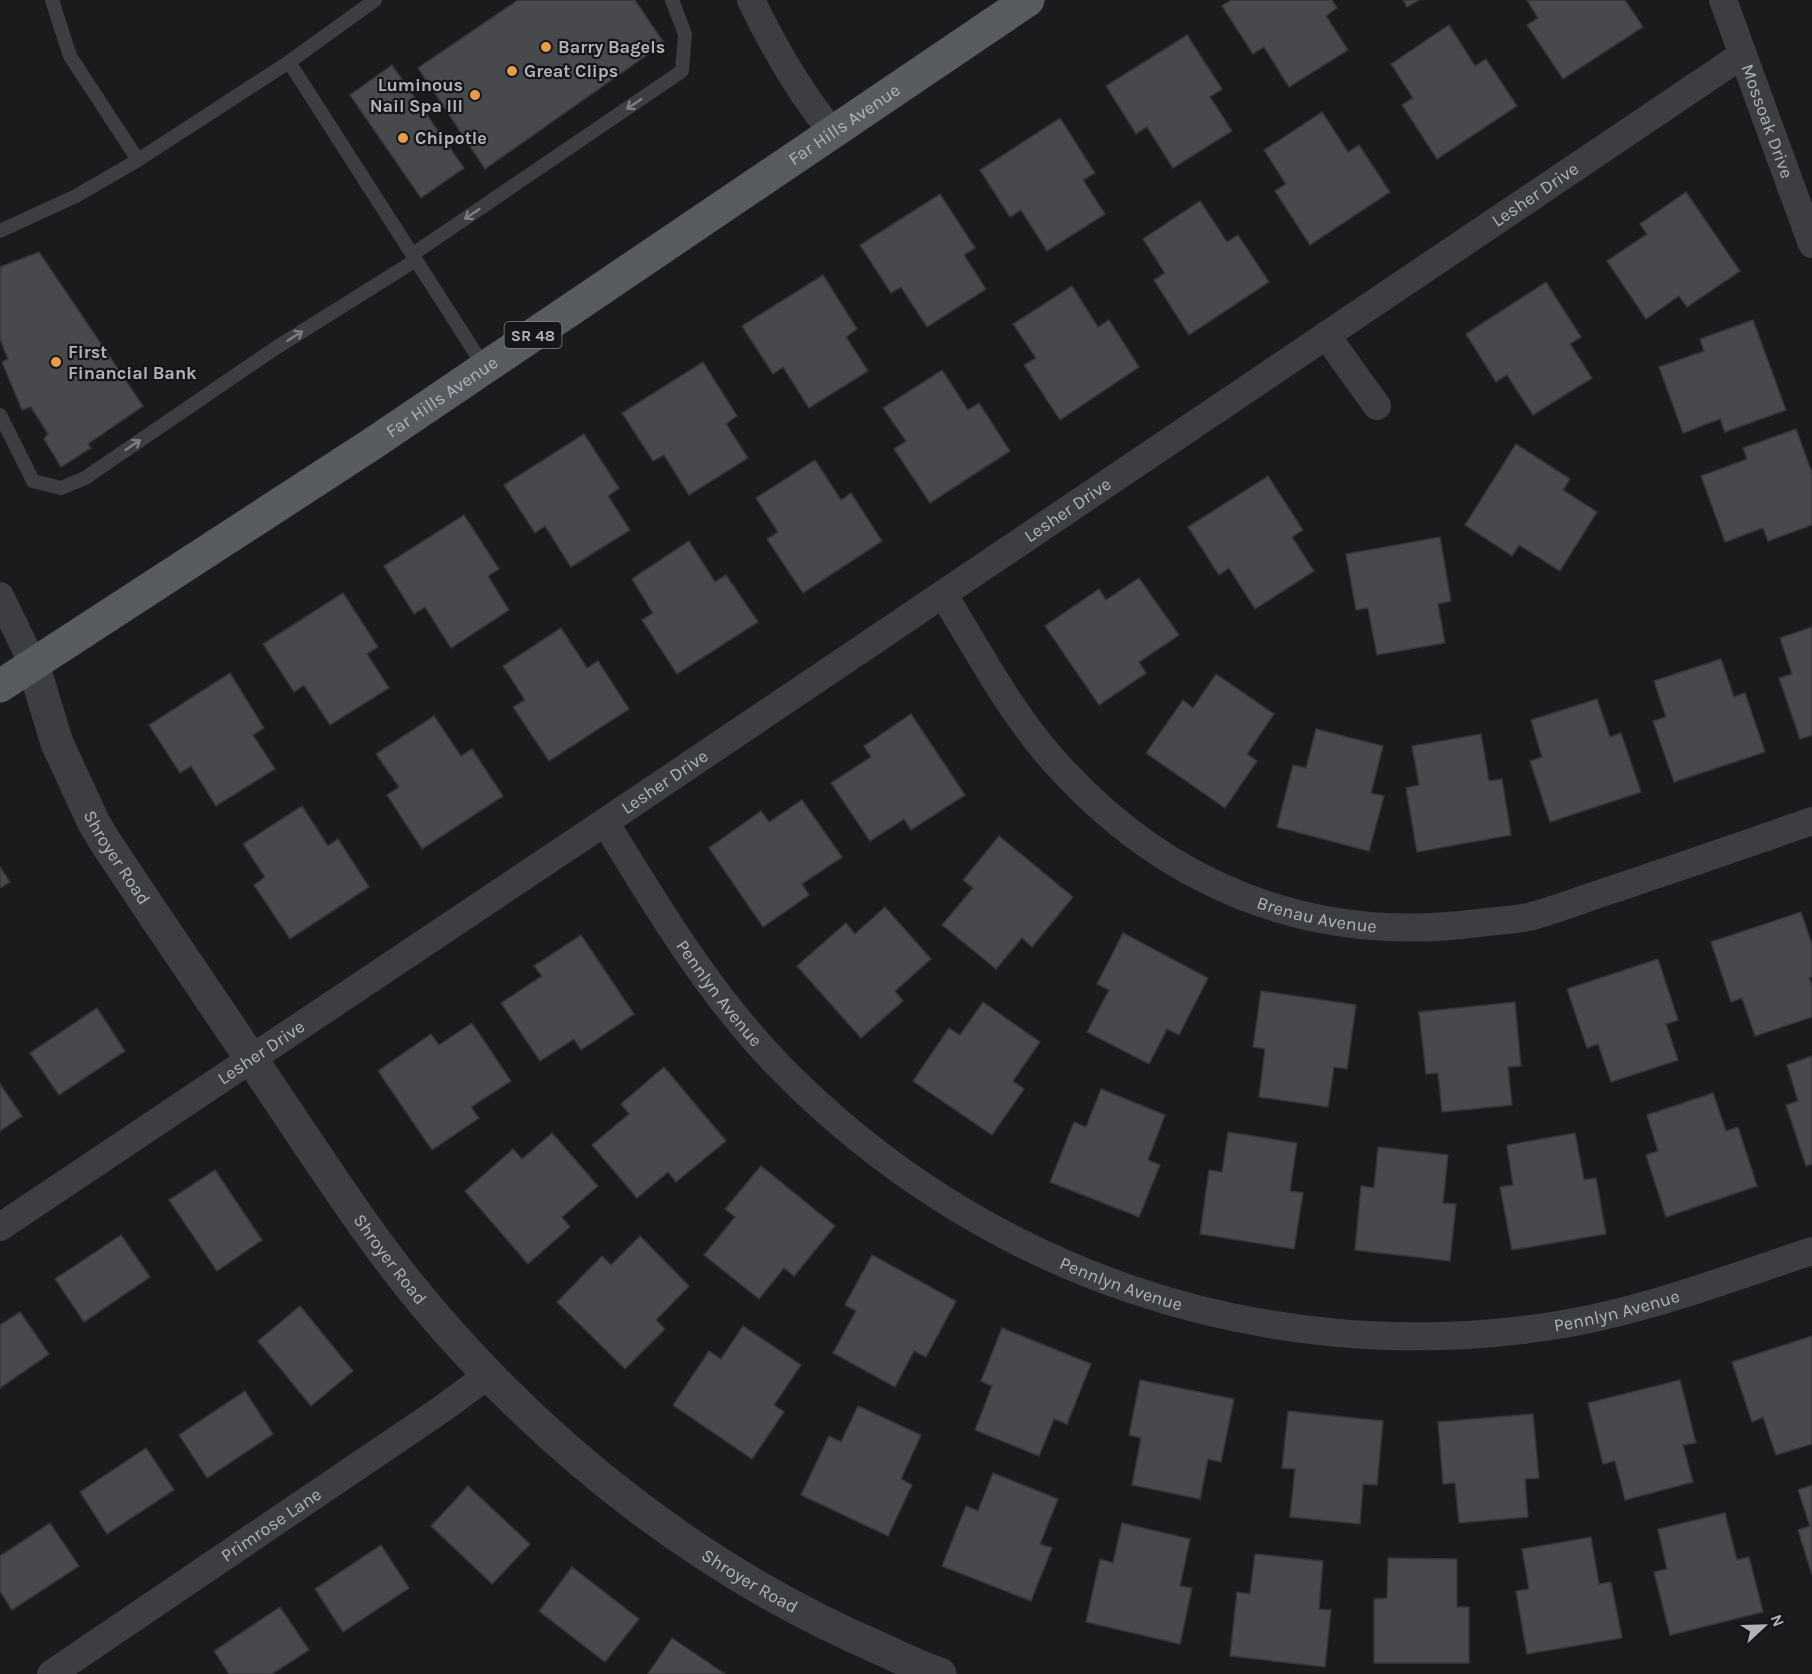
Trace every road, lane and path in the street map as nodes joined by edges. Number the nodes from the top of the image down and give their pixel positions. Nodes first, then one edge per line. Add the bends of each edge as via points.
1 (52, 0) edge
2 (375, 0) edge
3 (672, 0) edge
4 (752, 0) edge
5 (1028, 0) edge
6 (1723, 0) edge
7 (1742, 54) junction
8 (289, 62) junction
9 (833, 133) junction
10 (138, 160) junction
11 (0, 231) edge
12 (1812, 244) edge
13 (415, 257) junction
14 (1326, 335) junction
15 (485, 368) junction
16 (1377, 406) dead end
17 (0, 415) edge
18 (943, 594) junction
19 (0, 596) edge
20 (33, 664) junction
21 (0, 686) edge
22 (605, 822) junction
23 (1812, 822) edge
24 (251, 1059) junction
25 (0, 1227) edge
26 (1812, 1251) edge
27 (488, 1375) junction
28 (51, 1674) edge
29 (940, 1674) edge

1 - 10 lane via 70,56
2 - 8 lane
3 -> 13 lane via 685,34 682,71
4 - 9 street via 774,48
5 - 9 main road, Far Hills Avenue / SR 48
6 - 7 street, Mossoak Drive
7 - 12 street, Mossoak Drive
7 - 14 street, Lesher Drive
8 - 10 lane
8 - 13 lane
9 - 15 main road, Far Hills Avenue / SR 48
10 - 11 lane via 76,196
13 - 15 lane
17 -> 13 lane via 33,481 61,488 85,478
14 - 16 street
14 - 18 street, Lesher Drive
15 - 20 main road, Far Hills Avenue / SR 48
18 - 22 street, Lesher Drive
18 - 23 street, Brenau Avenue via 1012,706 1053,760 1101,809 1199,878 1259,903 1315,918 1383,928 1434,928 1528,917
19 - 20 street
20 - 21 main road, Far Hills Avenue / SR 48
20 - 24 street, Shroyer Road via 57,743 94,823
22 - 24 street, Lesher Drive
22 - 26 street, Pennlyn Avenue via 661,915 717,994 777,1064 831,1117 904,1174 972,1218 1038,1253 1116,1284 1212,1313 1300,1330 1383,1337 1465,1336 1548,1327 1649,1306
24 - 25 street, Lesher Drive
24 - 27 street, Shroyer Road via 368,1232 432,1314
27 - 28 street, Primrose Lane
27 - 29 street, Shroyer Road via 575,1457 669,1530 745,1580 836,1629

